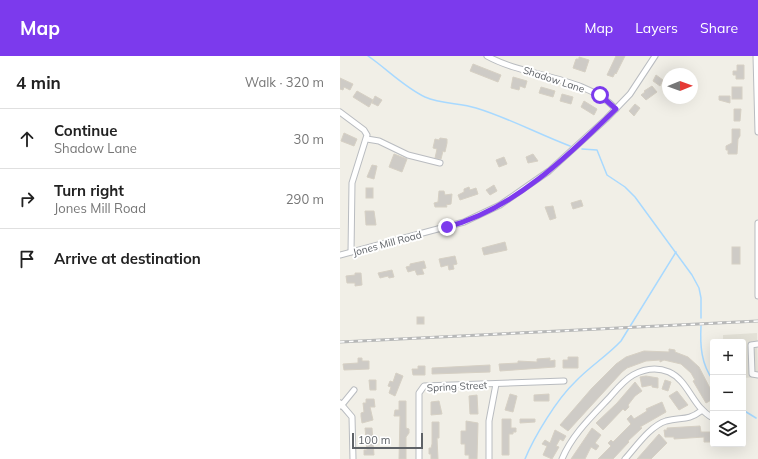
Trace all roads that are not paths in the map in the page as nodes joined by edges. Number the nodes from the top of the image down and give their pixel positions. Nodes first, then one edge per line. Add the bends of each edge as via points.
1 (487, 56) edge
2 (655, 56) edge
3 (756, 56) edge
4 (616, 109) junction
5 (340, 112) edge
6 (758, 132) edge
7 (367, 139) junction
8 (440, 163) dead end
9 (758, 224) edge
10 (758, 231) edge
11 (758, 249) edge
12 (351, 252) junction
13 (340, 255) edge
14 (758, 296) edge
15 (758, 344) edge
16 (758, 375) edge
17 (564, 381) dead end
18 (496, 384) junction
19 (354, 390) dead end
20 (341, 405) edge
21 (701, 411) junction
22 (710, 416) edge
23 (354, 459) edge
24 (419, 459) edge
25 (489, 459) edge
26 (562, 459) edge
27 (625, 459) edge

1 - 4 street, Shadow Lane via 600,95
2 - 4 street, Jones Mill Road via 630,94
3 - 6 street
4 - 12 street, Jones Mill Road via 549,171 490,211 464,222
5 - 7 street via 364,130
7 - 8 street via 379,141 408,155
7 - 12 street via 352,182
9 - 10 street
10 - 11 street
11 - 14 street
12 - 13 street, Jones Mill Road
15 - 16 street via 751,345 752,374
17 - 18 street, Spring Street
18 - 24 street, Spring Street via 424,386 419,393
18 - 25 street via 489,421
19 - 20 street
20 - 23 street via 352,417
21 - 22 street
21 - 26 street via 676,376 657,369 640,371 624,382 585,424
21 - 27 street via 687,419 660,424

